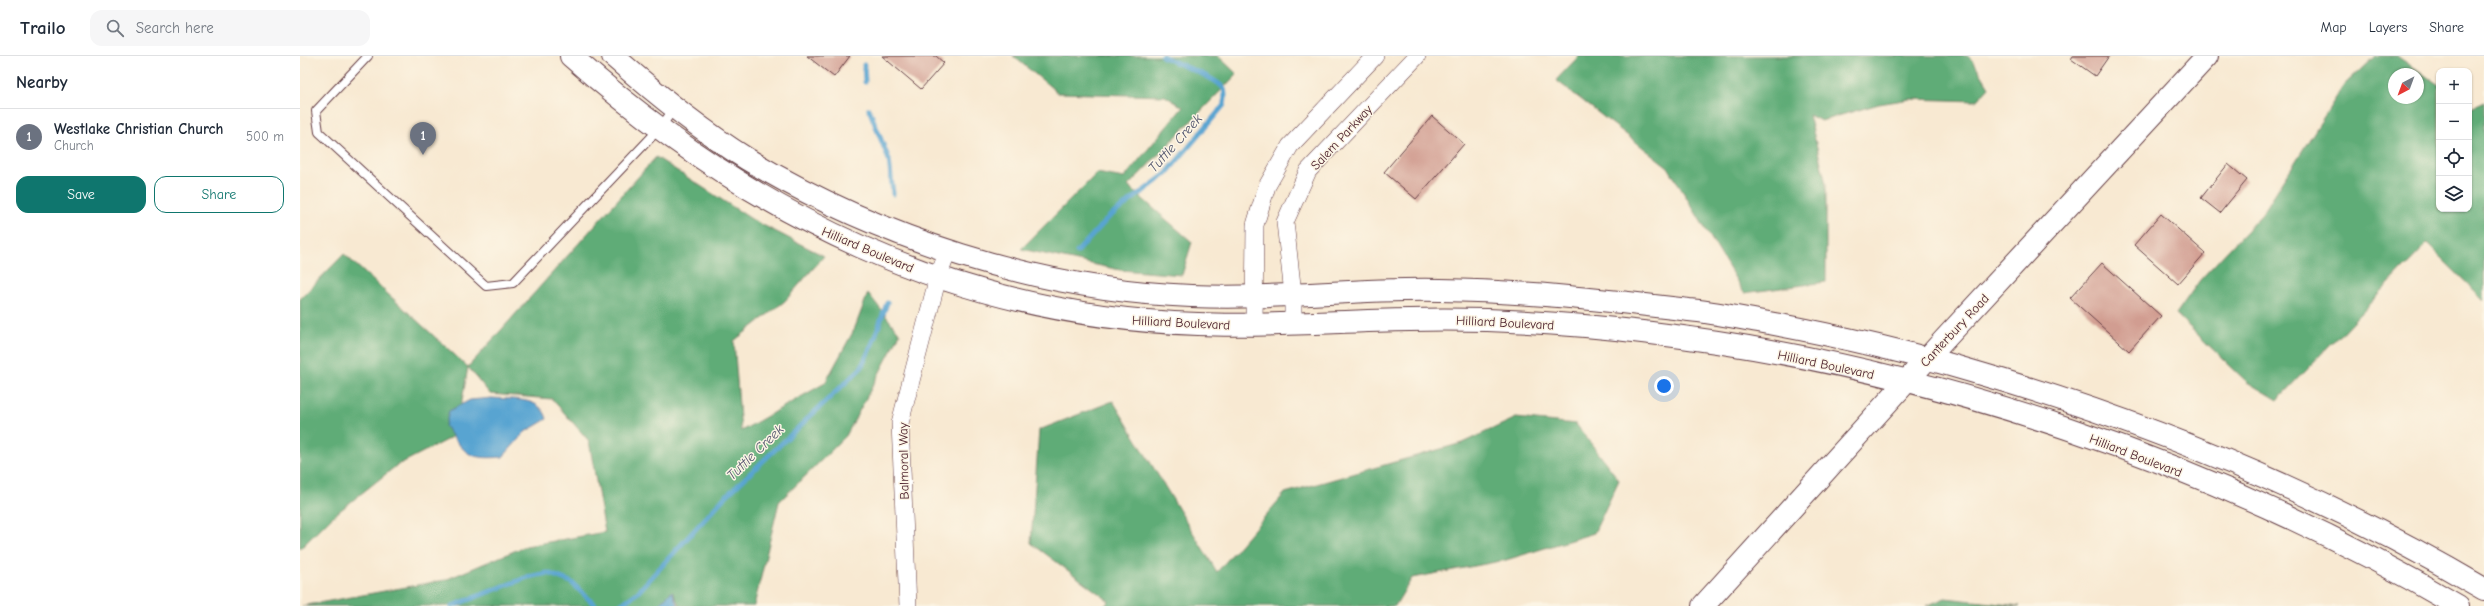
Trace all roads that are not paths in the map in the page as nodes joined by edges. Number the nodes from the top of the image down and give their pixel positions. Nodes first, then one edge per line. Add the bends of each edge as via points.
1 (368, 56) edge
2 (571, 56) edge
3 (613, 56) edge
4 (1375, 56) edge
5 (1417, 56) edge
6 (2208, 56) edge
7 (675, 108) junction
8 (659, 129) junction
9 (948, 251) junction
10 (938, 277) junction
11 (1293, 294) junction
12 (1253, 295) junction
13 (1254, 325) junction
14 (1293, 325) junction
15 (1928, 358) junction
16 (1906, 382) junction
17 (2484, 589) edge
18 (908, 606) edge
19 (1703, 606) edge
20 (2458, 606) edge

1 - 8 lane via 316,111 319,132 486,286 513,284
2 - 8 main road, Hilliard Boulevard
3 - 7 main road, Hilliard Boulevard
4 - 12 street via 1290,146 1267,186 1255,225
5 - 11 street, Salem Parkway via 1308,172 1285,222
6 - 15 main road, Canterbury Road
7 - 8 lane
7 - 9 main road, Hilliard Boulevard via 746,158 788,181 902,234
8 - 10 main road, Hilliard Boulevard via 747,189 802,219 884,258
9 - 10 street, Balmoral Way
9 - 12 main road, Hilliard Boulevard via 1044,277 1094,286 1192,296
10 - 13 main road, Hilliard Boulevard via 1039,305 1142,322
10 - 18 street, Balmoral Way via 900,423
11 - 12 main road, Hilliard Boulevard
11 - 14 street, Salem Parkway
11 - 15 main road, Hilliard Boulevard via 1440,290 1535,294 1694,310 1838,336
12 - 13 street
13 - 14 main road, Hilliard Boulevard
14 - 16 main road, Hilliard Boulevard via 1460,319 1600,328 1651,333 1774,352
15 - 16 main road, Canterbury Road
15 - 17 main road, Hilliard Boulevard via 2054,395 2252,470 2377,531
16 - 19 main road, Canterbury Road
16 - 20 main road, Hilliard Boulevard via 1972,399 2096,438 2211,483 2352,548

